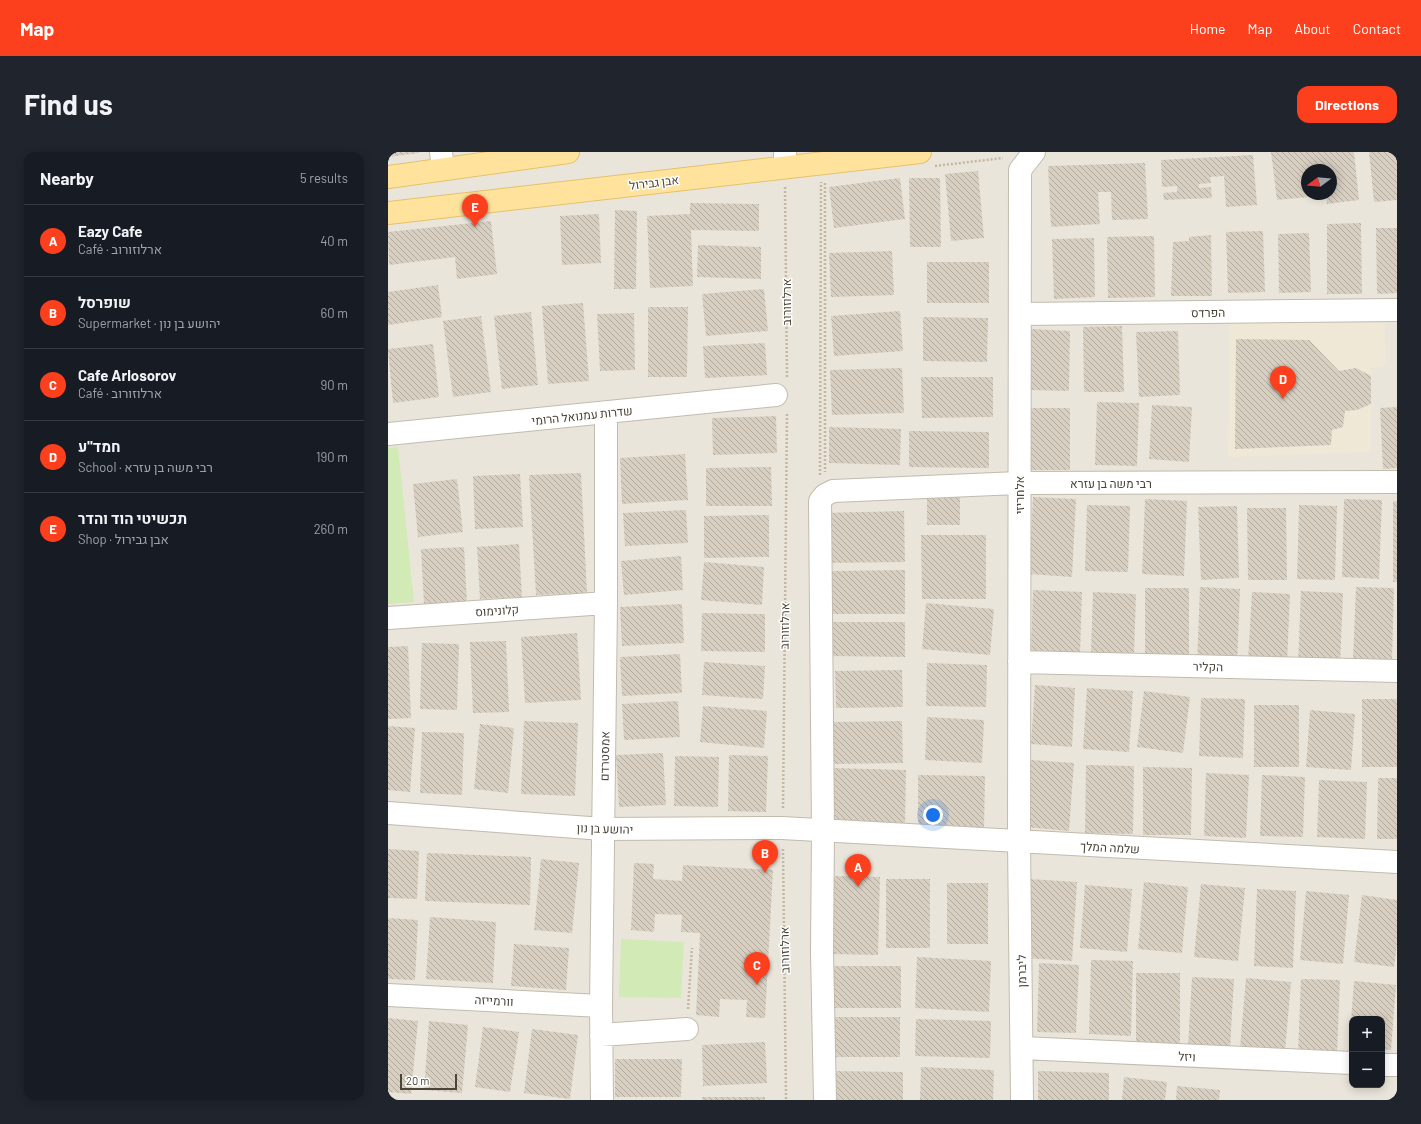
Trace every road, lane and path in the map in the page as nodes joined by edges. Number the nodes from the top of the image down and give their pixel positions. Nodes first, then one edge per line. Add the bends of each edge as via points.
1 (568, 152) edge
2 (1033, 154) edge
3 (785, 159) edge
4 (926, 159) edge
5 (442, 161) edge
6 (388, 177) edge
7 (825, 178) dead end
8 (822, 179) dead end
9 (388, 213) edge
10 (1397, 310) edge
11 (1020, 314) junction
12 (783, 395) junction
13 (606, 413) junction
14 (388, 434) edge
15 (1397, 482) edge
16 (1019, 483) junction
17 (823, 498) junction
18 (606, 603) junction
19 (388, 618) edge
20 (1019, 662) junction
21 (1397, 671) edge
22 (388, 813) edge
23 (782, 828) junction
24 (603, 829) junction
25 (823, 831) junction
26 (1019, 842) junction
27 (1397, 862) edge
28 (692, 948) dead end
29 (388, 995) edge
30 (601, 1006) junction
31 (687, 1029) joint
32 (601, 1035) junction
33 (1022, 1048) junction
34 (1349, 1063) edge
35 (1385, 1065) edge
36 (1397, 1065) edge
37 (602, 1100) edge
38 (786, 1100) edge
39 (825, 1100) edge
40 (1022, 1100) edge

1 - 5 main road
2 - 4 path
2 - 11 street, אלחריזי via 1020,170
3 - 4 main road, אבן גבירול
3 - 9 main road, אבן גבירול
3 - 12 path, ארלוזורוב
5 - 6 main road
7 - 17 path
8 - 17 path
10 - 11 street, הפרדס
11 - 16 street, אלחריזי
12 - 13 street, שדרות עמנואל הרומי
12 - 23 path, ארלוזורוב
13 - 14 street, שדרות עמנואל הרומי
13 - 18 street, אמסטרדם
15 - 16 street, רבי משה בן עזרא
16 - 17 street, רבי משה בן עזרא via 833,491
16 - 20 street, אלחריזי
17 - 25 street
18 - 19 street, קלונימוס
18 - 24 street, אמסטרדם
20 - 21 street, הקליר
20 - 26 street, אלחריזי
22 - 24 street, יהושע בן נון
23 - 24 street, יהושע בן נון
23 - 25 street, יהושע בן נון
23 - 38 path, ארלוזורוב
24 - 30 street, אמסטרדם
25 - 26 street, שלמה המלך
25 - 39 street
26 - 27 street, שלמה המלך
26 - 33 street, ליברמן
28 - 31 path
29 - 30 street, וורמייזה
30 - 32 street, אמסטרדם
31 - 32 street
32 - 37 street, אמסטרדם
33 - 34 street, ויזל
33 - 40 street, ליברמן
35 - 36 street

